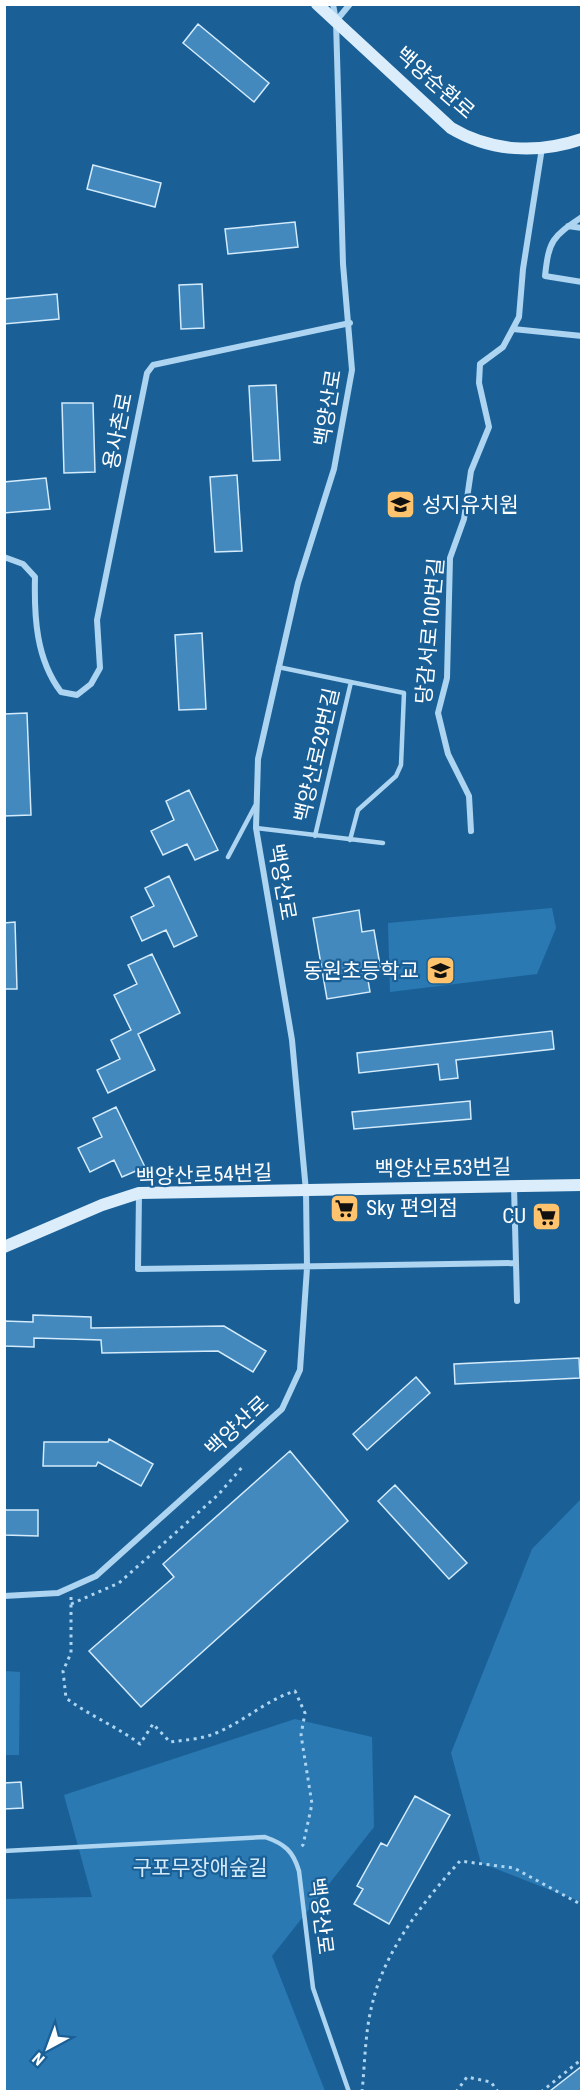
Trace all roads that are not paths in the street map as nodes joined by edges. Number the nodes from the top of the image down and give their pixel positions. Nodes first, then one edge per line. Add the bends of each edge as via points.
1 (317, 4) edge
2 (333, 4) edge
3 (350, 4) edge
4 (336, 21) junction
5 (582, 140) edge
6 (542, 148) junction
7 (582, 217) edge
8 (568, 226) junction
9 (582, 228) edge
10 (582, 282) edge
11 (350, 324) junction
12 (513, 328) junction
13 (582, 336) edge
14 (4, 557) edge
15 (278, 667) junction
16 (351, 682) junction
17 (255, 806) junction
18 (256, 828) junction
19 (471, 831) dead end
20 (315, 836) junction
21 (350, 840) junction
22 (384, 843) dead end
23 (228, 857) dead end
24 (582, 1185) edge
25 (513, 1186) junction
26 (306, 1191) junction
27 (139, 1193) junction
28 (4, 1246) edge
29 (516, 1263) junction
30 (307, 1268) junction
31 (517, 1301) dead end
32 (4, 1596) edge
33 (4, 1851) edge
34 (349, 2091) edge

1 - 4 street, 백양순환로
2 - 4 street, 백양산로
3 - 4 street
4 - 6 street, 백양순환로 via 451,128 496,146
4 - 11 street, 백양산로 via 344,264
5 - 6 street, 백양순환로
6 - 12 street via 519,317
7 - 8 street
8 - 9 street
8 - 10 street via 550,244 545,276
11 - 14 street, 용사촌로 via 153,365 147,373 97,620 100,668 91,684 78,695 62,692 45,665 38,638 35,577 22,564
11 - 15 street, 백양산로 via 352,369 342,438 298,584
12 - 13 street
12 - 19 street, 당감서로100번길 via 503,347 480,364 479,383 489,427 471,471 464,519 450,558 447,678 438,713 448,754 469,796
15 - 16 lane, 백양산로29번길
15 - 17 street, 백양산로 via 258,759
16 - 20 lane, 백양산로29번길
16 - 21 lane, 백양산로29번길 via 404,693 401,765 396,776 357,810
17 - 18 street, 백양산로
17 - 23 lane
18 - 20 lane, 백양산로29번길
18 - 26 street, 백양산로 via 292,1040
20 - 21 lane, 백양산로29번길
21 - 22 lane
24 - 25 street, 백양산로53번길
25 - 26 street, 백양산로53번길
25 - 29 street
26 - 27 street, 백양산로54번길
26 - 30 street, 백양산로
27 - 28 street, 백양산로54번길
27 - 30 street via 138,1269
29 - 30 street
29 - 31 street
30 - 32 street, 백양산로 via 300,1370 282,1409 96,1576 58,1593
33 - 34 lane, 백양산로 via 265,1837 281,1842 294,1854 299,1871 314,1988

